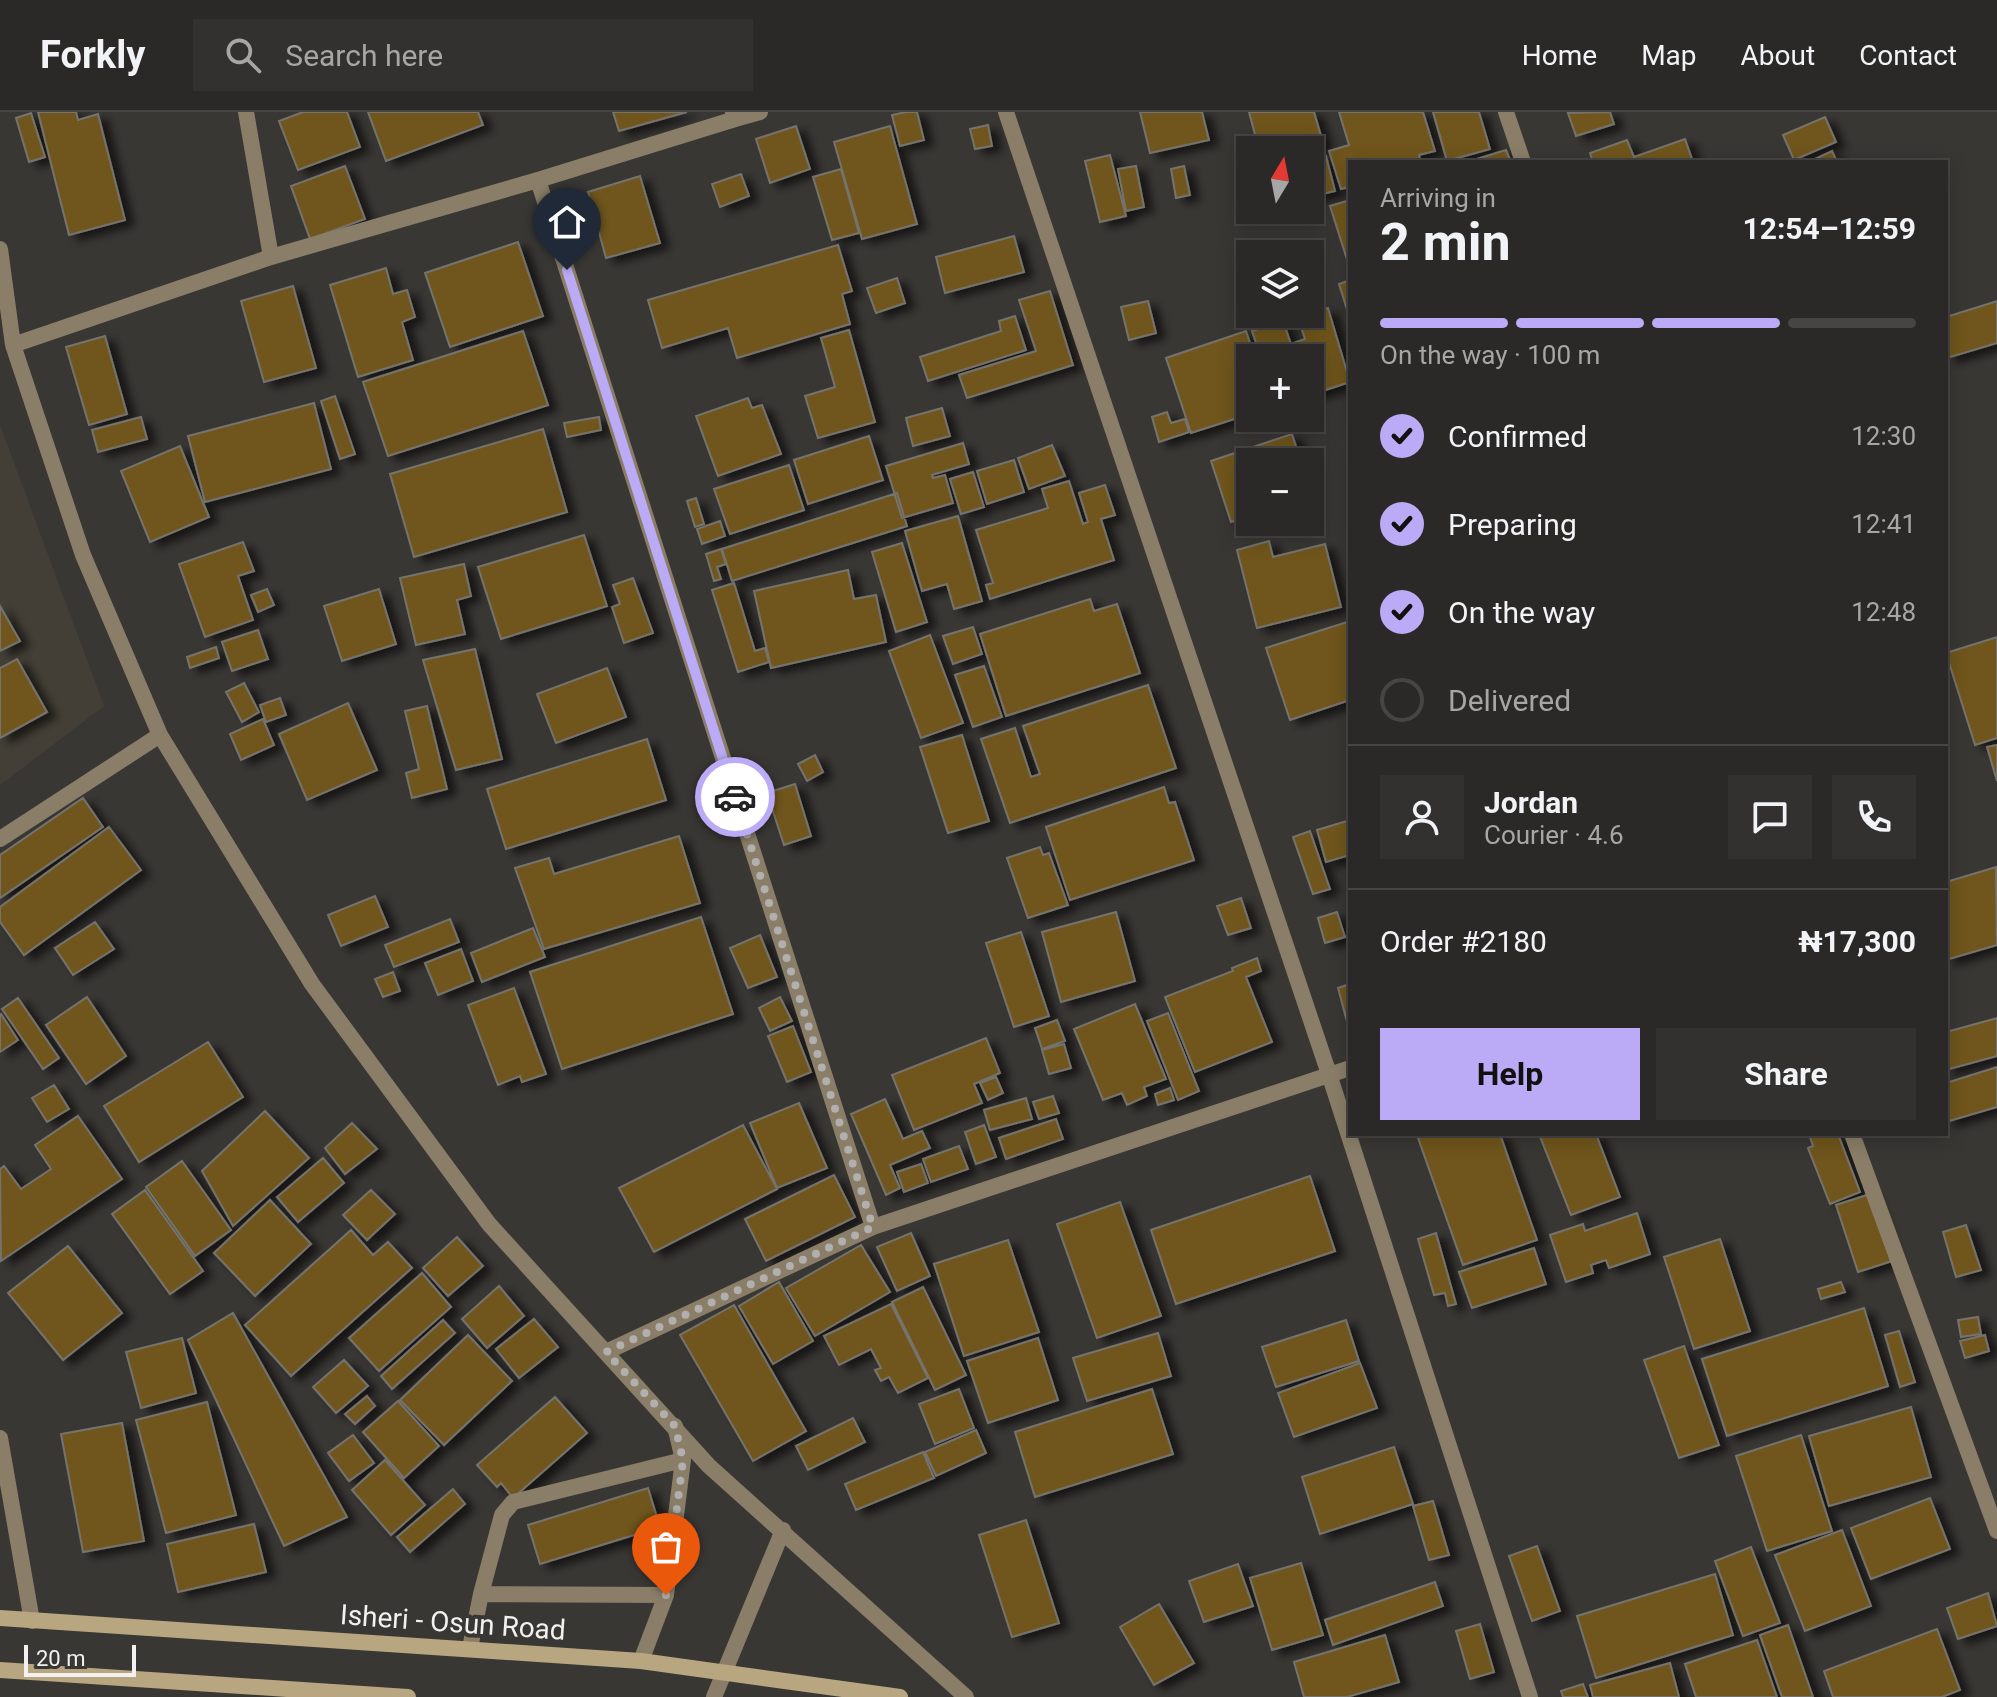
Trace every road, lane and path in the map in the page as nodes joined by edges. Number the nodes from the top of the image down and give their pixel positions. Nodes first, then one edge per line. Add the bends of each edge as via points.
1 (246, 112) edge
2 (760, 112) edge
3 (1006, 112) edge
4 (1506, 112) edge
5 (734, 115) edge
6 (1522, 160) edge
7 (538, 180) junction
8 (0, 249) edge
9 (271, 257) junction
10 (13, 345) junction
11 (160, 735) junction
12 (0, 839) edge
13 (1348, 1069) edge
14 (1329, 1074) junction
15 (1348, 1133) edge
16 (1349, 1136) edge
17 (1853, 1136) edge
18 (873, 1227) junction
19 (606, 1352) junction
20 (675, 1426) junction
21 (0, 1438) edge
22 (683, 1460) junction
23 (783, 1530) junction
24 (1997, 1531) edge
25 (481, 1594) junction
26 (666, 1595) junction
27 (0, 1618) edge
28 (32, 1621) junction
29 (470, 1648) junction
30 (641, 1661) junction
31 (0, 1670) edge
32 (724, 1670) junction
33 (181, 1689) edge
34 (408, 1697) edge
35 (714, 1697) edge
36 (900, 1697) edge
37 (966, 1697) edge
38 (1530, 1697) edge

1 - 9 street
2 - 5 street
3 - 14 street
4 - 6 street
5 - 7 street
7 - 9 street
7 - 18 street
8 - 10 street
9 - 10 street
10 - 11 street via 83,555
11 - 12 street
11 - 19 street via 312,984 489,1224
13 - 14 street
14 - 15 street
14 - 18 street
16 - 38 street
17 - 24 street
18 - 19 street
19 - 20 street
20 - 22 street
20 - 23 street via 709,1466
21 - 28 street
22 - 25 street via 513,1502 502,1515
22 - 26 street
23 - 32 street
23 - 37 street
25 - 26 street
25 - 29 street
26 - 30 street
27 - 28 main road, Isheri - Osun Road
28 - 29 main road, Isheri - Osun Road
29 - 30 main road, Isheri - Osun Road
30 - 32 main road, Isheri - Osun Road
31 - 33 main road
32 - 35 street
32 - 36 main road, Isheri - Osun Road
33 - 34 main road

